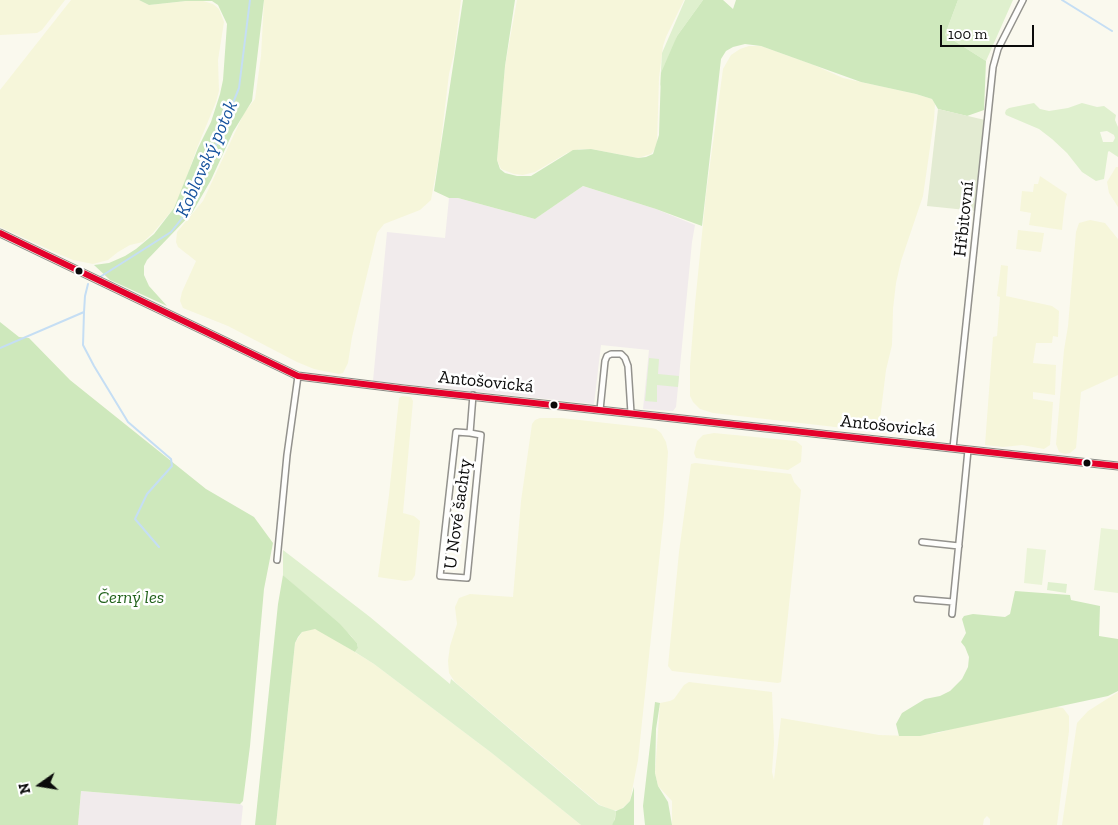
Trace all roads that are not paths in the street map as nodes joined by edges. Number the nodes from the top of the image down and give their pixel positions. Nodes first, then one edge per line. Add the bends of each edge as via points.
1 (1023, 0) edge
2 (0, 233) edge
3 (298, 376) junction
4 (473, 396) junction
5 (600, 410) junction
6 (631, 413) junction
7 (470, 433) junction
8 (953, 448) junction
9 (968, 450) junction
10 (1118, 466) edge
11 (922, 542) dead end
12 (958, 546) junction
13 (277, 560) dead end
14 (917, 599) dead end
15 (953, 602) junction
16 (952, 614) dead end

1 - 8 street, Hřbitovní via 998,49 993,67
2 - 3 street, Antošovická
3 - 4 street, Antošovická
3 - 13 street
4 - 5 street, Antošovická
4 - 7 street
5 - 6 street, Antošovická
5 - 6 street via 605,361 611,354 621,354 628,366
6 - 8 street, Antošovická
7 - 7 street, U Nové šachty via 456,432 440,576 467,578 481,435
8 - 9 street, Antošovická
9 - 10 street, Antošovická
9 - 12 street
11 - 12 street
12 - 15 street
14 - 15 street
15 - 16 street

